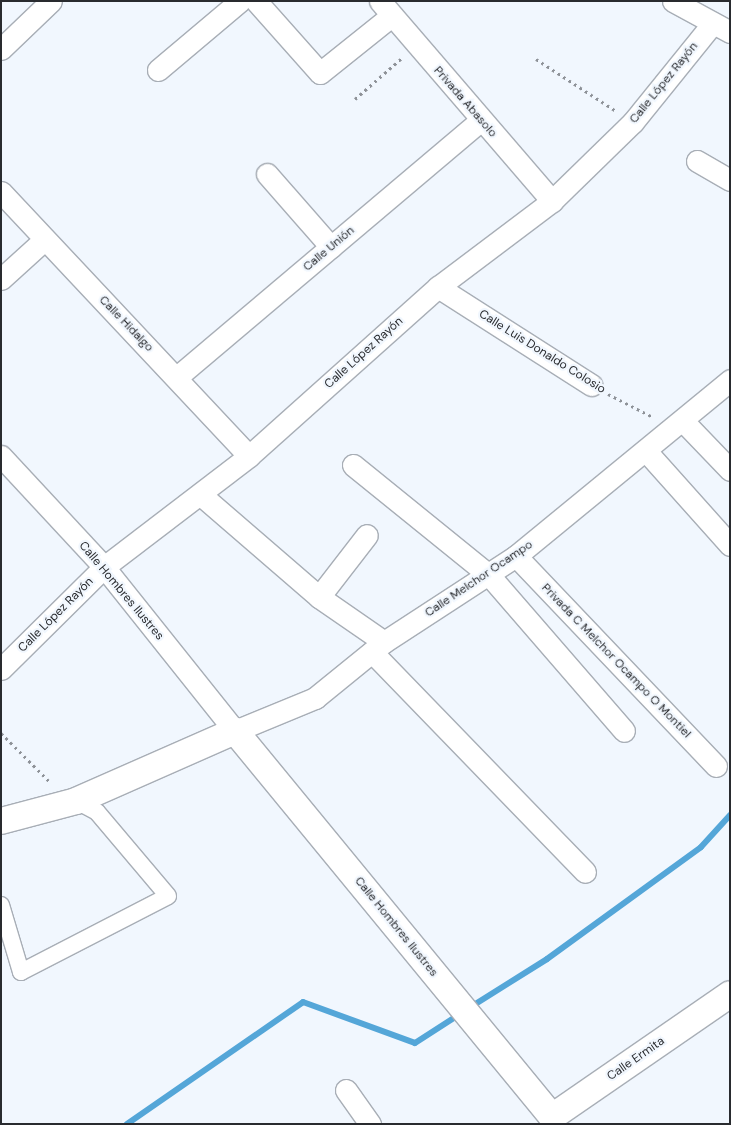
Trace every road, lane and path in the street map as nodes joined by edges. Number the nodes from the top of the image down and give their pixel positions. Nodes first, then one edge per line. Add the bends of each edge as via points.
1 (51, 1) edge
2 (240, 1) edge
3 (256, 1) edge
4 (672, 1) edge
5 (385, 9) edge
6 (710, 17) edge
7 (416, 46) junction
8 (1, 49) edge
9 (536, 59) dead end
10 (158, 70) dead end
11 (355, 99) dead end
12 (481, 120) junction
13 (633, 122) junction
14 (697, 160) dead end
15 (267, 174) dead end
16 (730, 180) edge
17 (1, 192) edge
18 (552, 201) junction
19 (44, 240) junction
20 (331, 247) junction
21 (1, 279) edge
22 (438, 287) junction
23 (177, 377) junction
24 (730, 380) edge
25 (591, 385) joint
26 (678, 424) junction
27 (646, 451) junction
28 (1, 456) edge
29 (249, 456) junction
30 (353, 464) dead end
31 (730, 470) edge
32 (201, 495) junction
33 (367, 535) dead end
34 (730, 545) edge
35 (516, 556) junction
36 (104, 567) junction
37 (489, 575) junction
38 (319, 597) junction
39 (378, 647) junction
40 (1, 670) edge
41 (235, 731) junction
42 (624, 731) dead end
43 (1, 733) edge
44 (716, 766) dead end
45 (66, 795) junction
46 (1, 821) edge
47 (585, 872) dead end
48 (1, 905) edge
49 (730, 994) edge
50 (346, 1090) dead end
51 (549, 1122) edge
52 (366, 1123) edge

1 - 8 street
2 - 10 street
3 - 5 street via 320,73
4 - 6 street
5 - 7 street, Privada Abasolo
6 - 13 street, Calle López Rayón
7 - 11 path
7 - 12 street, Privada Abasolo
9 - 13 path
12 - 18 street, Privada Abasolo
12 - 20 street, Calle Unión
13 - 18 street, Calle López Rayón
14 - 16 street
15 - 20 street
17 - 19 street, Calle Hidalgo
18 - 22 street, Calle López Rayón
19 - 21 street
19 - 23 street, Calle Hidalgo
20 - 23 street, Calle Unión
22 - 25 street, Calle Luis Donaldo Colosio
22 - 29 street, Calle López Rayón
23 - 29 street, Calle Hidalgo
24 - 26 street, Calle Melchor Ocampo
25 - 26 path, Calle Luis Donaldo Colosio
26 - 27 street, Calle Melchor Ocampo
26 - 31 street
27 - 34 street
27 - 35 street, Calle Melchor Ocampo
28 - 36 street, Calle Hombres Ilustres
29 - 32 street, Calle López Rayón
30 - 37 street
32 - 36 street, Calle López Rayón
32 - 38 street
33 - 38 street
35 - 37 street, Calle Melchor Ocampo
35 - 44 street, Privada C Melchor Ocampo O Montiel
36 - 40 street, Calle López Rayón
36 - 41 street, Calle Hombres Ilustres
37 - 39 street, Calle Melchor Ocampo
37 - 42 street
38 - 39 street
39 - 41 street, Calle Melchor Ocampo via 315,698
39 - 47 street
41 - 45 street
41 - 51 street, Calle Hombres Ilustres
43 - 45 path
45 - 46 street
45 - 48 street via 97,812 168,896 21,972
49 - 51 street, Calle Ermita
50 - 52 street

